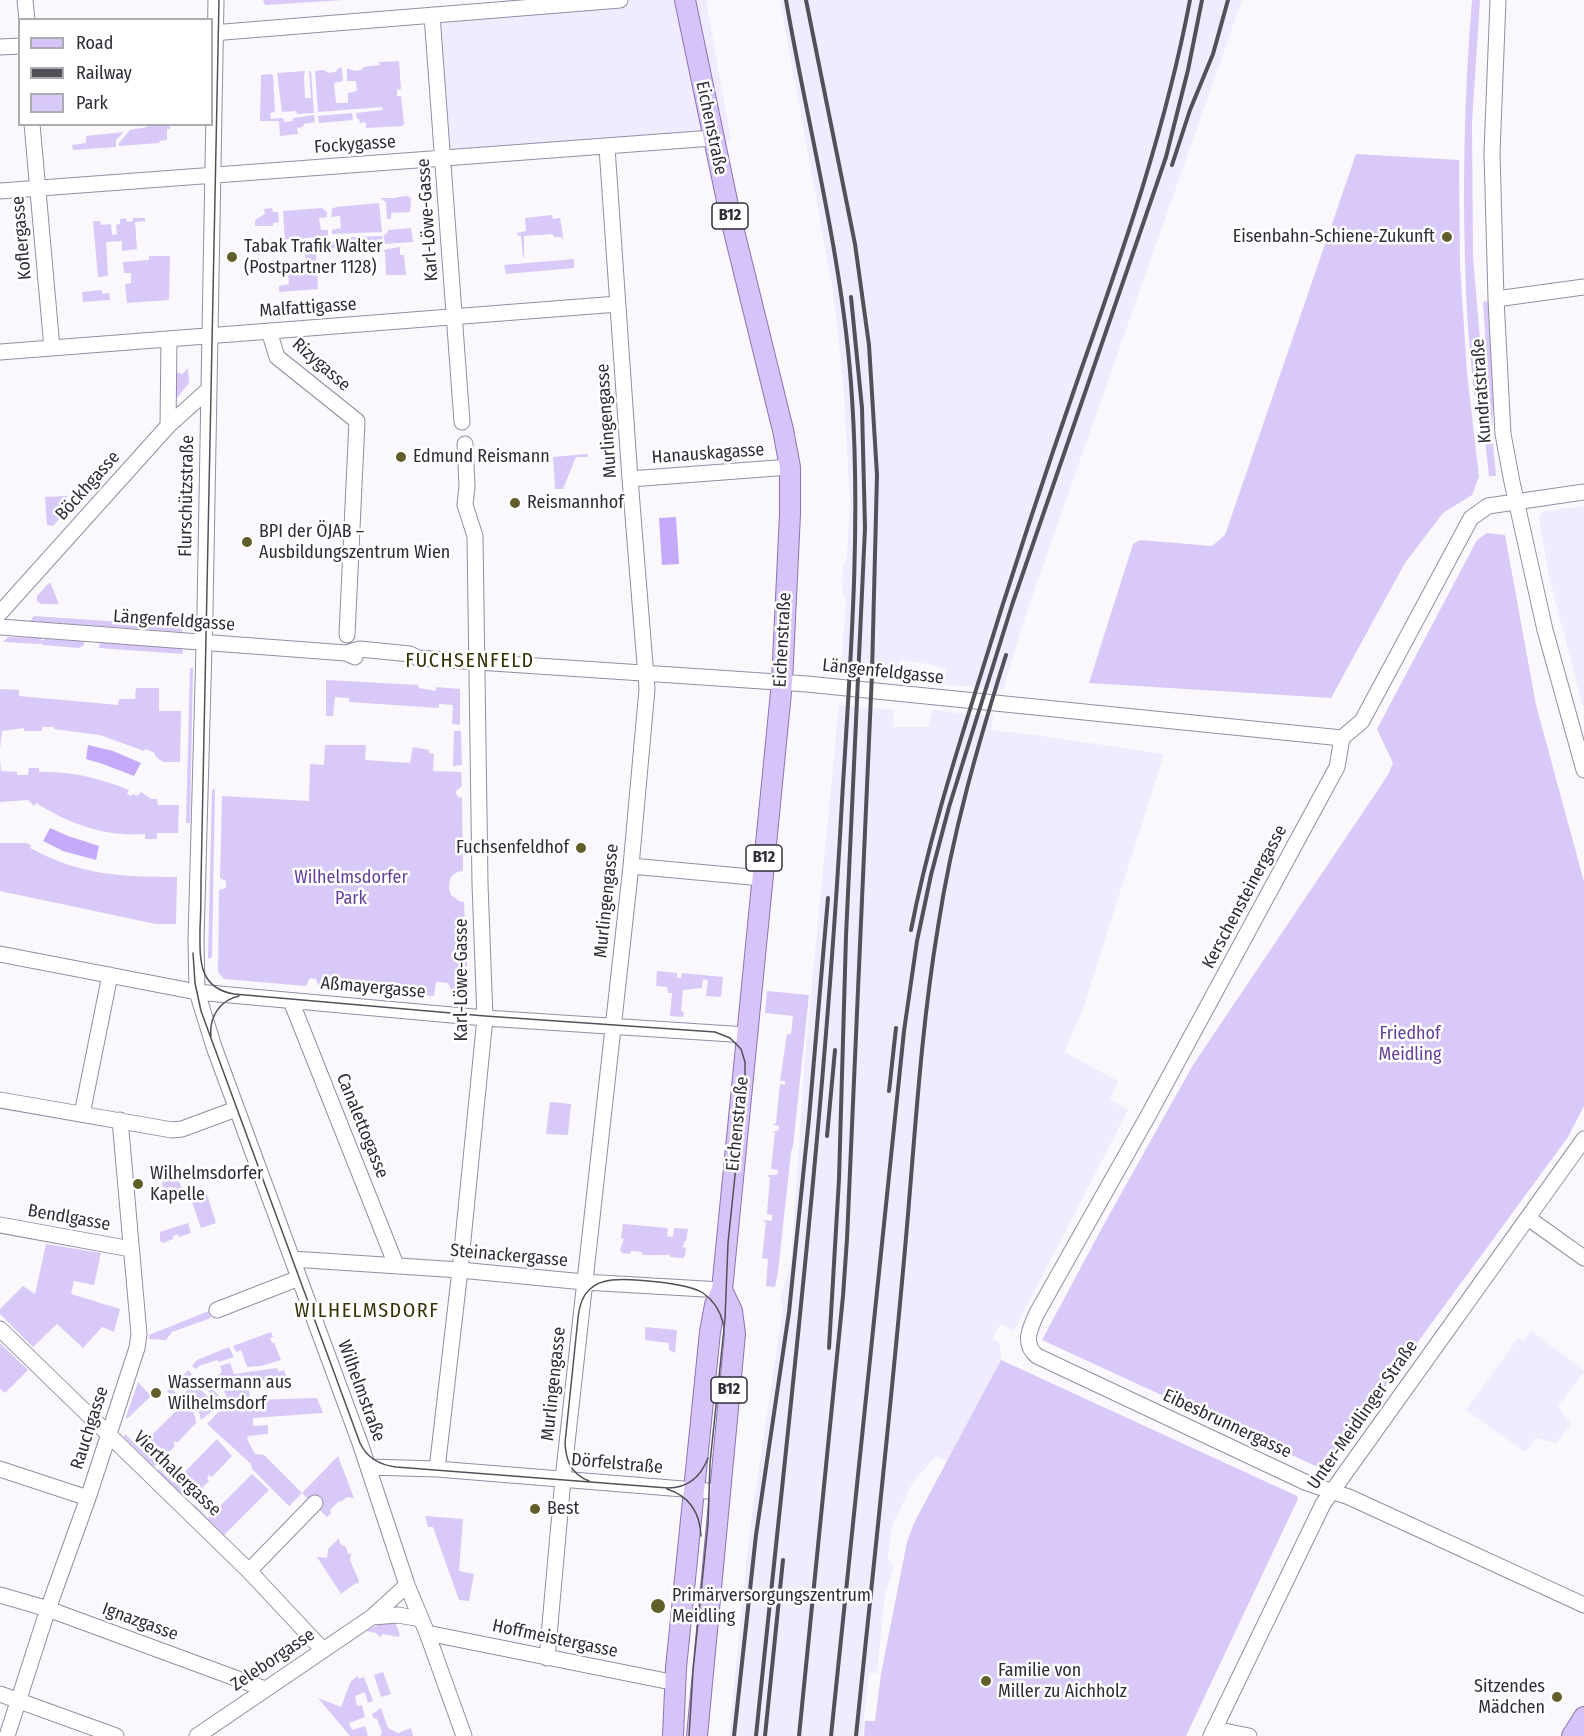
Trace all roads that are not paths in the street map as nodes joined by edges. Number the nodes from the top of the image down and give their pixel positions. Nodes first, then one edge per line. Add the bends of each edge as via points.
1 (25, 0) edge
2 (216, 0) edge
3 (620, 0) edge
4 (685, 0) edge
5 (1498, 0) edge
6 (432, 15) junction
7 (27, 18) edge
8 (213, 32) edge
9 (18, 46) edge
10 (0, 47) edge
11 (32, 126) edge
12 (714, 138) junction
13 (607, 148) junction
14 (443, 158) junction
15 (213, 174) junction
16 (37, 188) junction
17 (0, 191) edge
18 (1584, 286) edge
19 (1496, 299) junction
20 (618, 304) junction
21 (455, 316) junction
22 (269, 331) junction
23 (210, 335) junction
24 (169, 339) junction
25 (52, 348) junction
26 (0, 352) edge
27 (209, 389) junction
28 (462, 422) dead end
29 (168, 426) junction
30 (465, 444) dead end
31 (790, 467) junction
32 (630, 479) junction
33 (1584, 492) edge
34 (1516, 501) junction
35 (0, 613) edge
36 (0, 627) edge
37 (347, 634) dead end
38 (204, 643) junction
39 (477, 662) junction
40 (646, 673) junction
41 (782, 682) junction
42 (1342, 738) junction
43 (1584, 770) edge
44 (631, 866) junction
45 (762, 878) junction
46 (0, 954) edge
47 (110, 975) junction
48 (197, 992) junction
49 (291, 1001) junction
50 (485, 1018) junction
51 (612, 1027) junction
52 (747, 1035) junction
53 (0, 1100) edge
54 (236, 1109) junction
55 (82, 1113) junction
56 (120, 1120) junction
57 (1584, 1139) edge
58 (1528, 1218) junction
59 (0, 1225) edge
60 (131, 1249) junction
61 (1584, 1258) edge
62 (292, 1259) junction
63 (396, 1266) junction
64 (460, 1270) junction
65 (299, 1278) junction
66 (584, 1282) junction
67 (722, 1290) junction
68 (217, 1310) dead end
69 (0, 1329) edge
70 (1028, 1340) joint
71 (108, 1434) junction
72 (368, 1467) junction
73 (0, 1468) edge
74 (437, 1469) junction
75 (563, 1479) junction
76 (693, 1490) junction
77 (720, 1492) junction
78 (1332, 1492) junction
79 (88, 1498) junction
80 (315, 1503) dead end
81 (249, 1571) junction
82 (406, 1585) junction
83 (0, 1595) edge
84 (1584, 1605) edge
85 (48, 1609) junction
86 (372, 1617) junction
87 (424, 1626) junction
88 (323, 1650) junction
89 (548, 1658) junction
90 (676, 1683) junction
91 (265, 1689) junction
92 (0, 1694) edge
93 (19, 1701) junction
94 (1584, 1717) edge
95 (1213, 1732) edge
96 (7, 1736) edge
97 (117, 1736) edge
98 (197, 1736) edge
99 (464, 1736) edge
100 (673, 1736) edge
101 (697, 1736) edge
102 (1249, 1736) edge
103 (1572, 1736) edge

1 - 7 street
2 - 8 street, Flurschützstraße
3 - 6 street
4 - 12 main road, Eichenstraße / B12
5 - 19 street, Kundratstraße via 1492,153
6 - 8 street
6 - 14 street, Karl-Löwe-Gasse
8 - 15 street, Flurschützstraße
9 - 10 street
11 - 16 street, Koflergasse
12 - 13 street, Fockygasse
12 - 31 main road, Eichenstraße / B12
13 - 14 street, Fockygasse
13 - 20 street, Murlingengasse
14 - 15 street, Fockygasse
14 - 21 street, Karl-Löwe-Gasse
15 - 16 street, Fockygasse
15 - 23 street, Flurschützstraße
16 - 17 street, Fockygasse
16 - 25 street, Koflergasse
18 - 19 street
19 - 34 street, Kundratstraße via 1503,435
20 - 21 street, Malfattigasse
20 - 32 street, Murlingengasse
21 - 22 street, Malfattigasse
21 - 28 street, Karl-Löwe-Gasse
22 - 23 street, Malfattigasse
22 - 37 street, Rizygasse via 277,357 357,421
23 - 24 street, Malfattigasse
23 - 27 street, Flurschützstraße
24 - 25 street, Malfattigasse
24 - 29 street, Flurschützstraße
25 - 26 street, Malfattigasse
27 - 29 street, Böckhgasse
27 - 38 street, Flurschützstraße
29 - 35 street, Böckhgasse
30 - 39 street, Karl-Löwe-Gasse via 465,505 475,536
31 - 32 street, Hanauskagasse
31 - 41 main road, Eichenstraße / B12
32 - 40 street, Murlingengasse
33 - 34 street
34 - 42 street via 1488,506 1471,518 1362,721
34 - 43 street, Kundratstraße via 1545,630
36 - 38 street, Längenfeldgasse
38 - 39 street, Längenfeldgasse via 346,653 360,649
38 - 48 street, Flurschützstraße
39 - 40 street, Längenfeldgasse
39 - 50 street, Karl-Löwe-Gasse
40 - 41 street, Längenfeldgasse
40 - 44 street, Murlingengasse
41 - 42 street, Längenfeldgasse
41 - 45 main road, Eichenstraße / B12
42 - 70 street, Kerschensteinergasse via 1337,767 1037,1313
44 - 45 street
44 - 51 street, Murlingengasse
45 - 52 main road, Eichenstraße / B12
46 - 47 street, Aßmayergasse
47 - 48 street, Aßmayergasse
47 - 55 street
48 - 49 street, Aßmayergasse
48 - 54 street, Wilhelmstraße
49 - 50 street, Aßmayergasse
49 - 63 street, Canalettogasse
50 - 51 street, Aßmayergasse
50 - 64 street, Karl-Löwe-Gasse
51 - 52 street, Aßmayergasse
51 - 66 street, Murlingengasse
52 - 67 main road, Eichenstraße / B12
53 - 55 street
54 - 56 street via 172,1130
54 - 62 street, Wilhelmstraße
55 - 56 street
56 - 60 street, Rauchgasse
57 - 58 street, Unter-Meidlinger Straße
58 - 61 street
58 - 78 street, Unter-Meidlinger Straße
59 - 60 street, Bendlgasse
60 - 71 street, Rauchgasse via 139,1334
62 - 63 street, Steinackergasse
62 - 65 street, Wilhelmstraße
63 - 64 street, Steinackergasse
64 - 66 street, Steinackergasse
64 - 74 street, Karl-Löwe-Gasse
65 - 68 street
65 - 72 street, Wilhelmstraße
66 - 67 street, Steinackergasse
66 - 75 street, Murlingengasse
67 - 76 main road, Eichenstraße / B12 via 710,1332
67 - 77 main road, Eichenstraße / B12 via 732,1311 735,1334
69 - 71 street, Vierthalergasse
70 - 78 street, Eibesbrunnergasse via 1030,1350 1037,1356
71 - 79 street, Rauchgasse
71 - 81 street, Vierthalergasse
72 - 74 street, Dörfelstraße
72 - 82 street, Wilhelmstraße
73 - 79 street
74 - 75 street, Dörfelstraße
75 - 76 street, Dörfelstraße
75 - 89 street, Murlingengasse
76 - 77 street, Dörfelstraße
76 - 90 main road, Eichenstraße / B12
77 - 101 main road, Eichenstraße / B12
78 - 84 street, Eibesbrunnergasse
78 - 95 street, Unter-Meidlinger Straße
79 - 85 street, Rauchgasse
80 - 81 street
81 - 88 street, Vierthalergasse
82 - 86 street, Zeleborgasse
82 - 87 street, Wilhelmstraße
83 - 85 street, Ignazgasse
85 - 91 street, Ignazgasse
85 - 93 street, Rauchgasse
86 - 87 street via 398,1615
86 - 88 street, Zeleborgasse
87 - 89 street, Hoffmeistergasse
87 - 99 street, Wilhelmstraße
88 - 91 street, Zeleborgasse
89 - 90 street, Hoffmeistergasse
90 - 100 main road, Eichenstraße / B12
91 - 98 street, Zeleborgasse
92 - 93 street
93 - 96 street, Rauchgasse
93 - 97 street
94 - 103 main road
95 - 102 street

